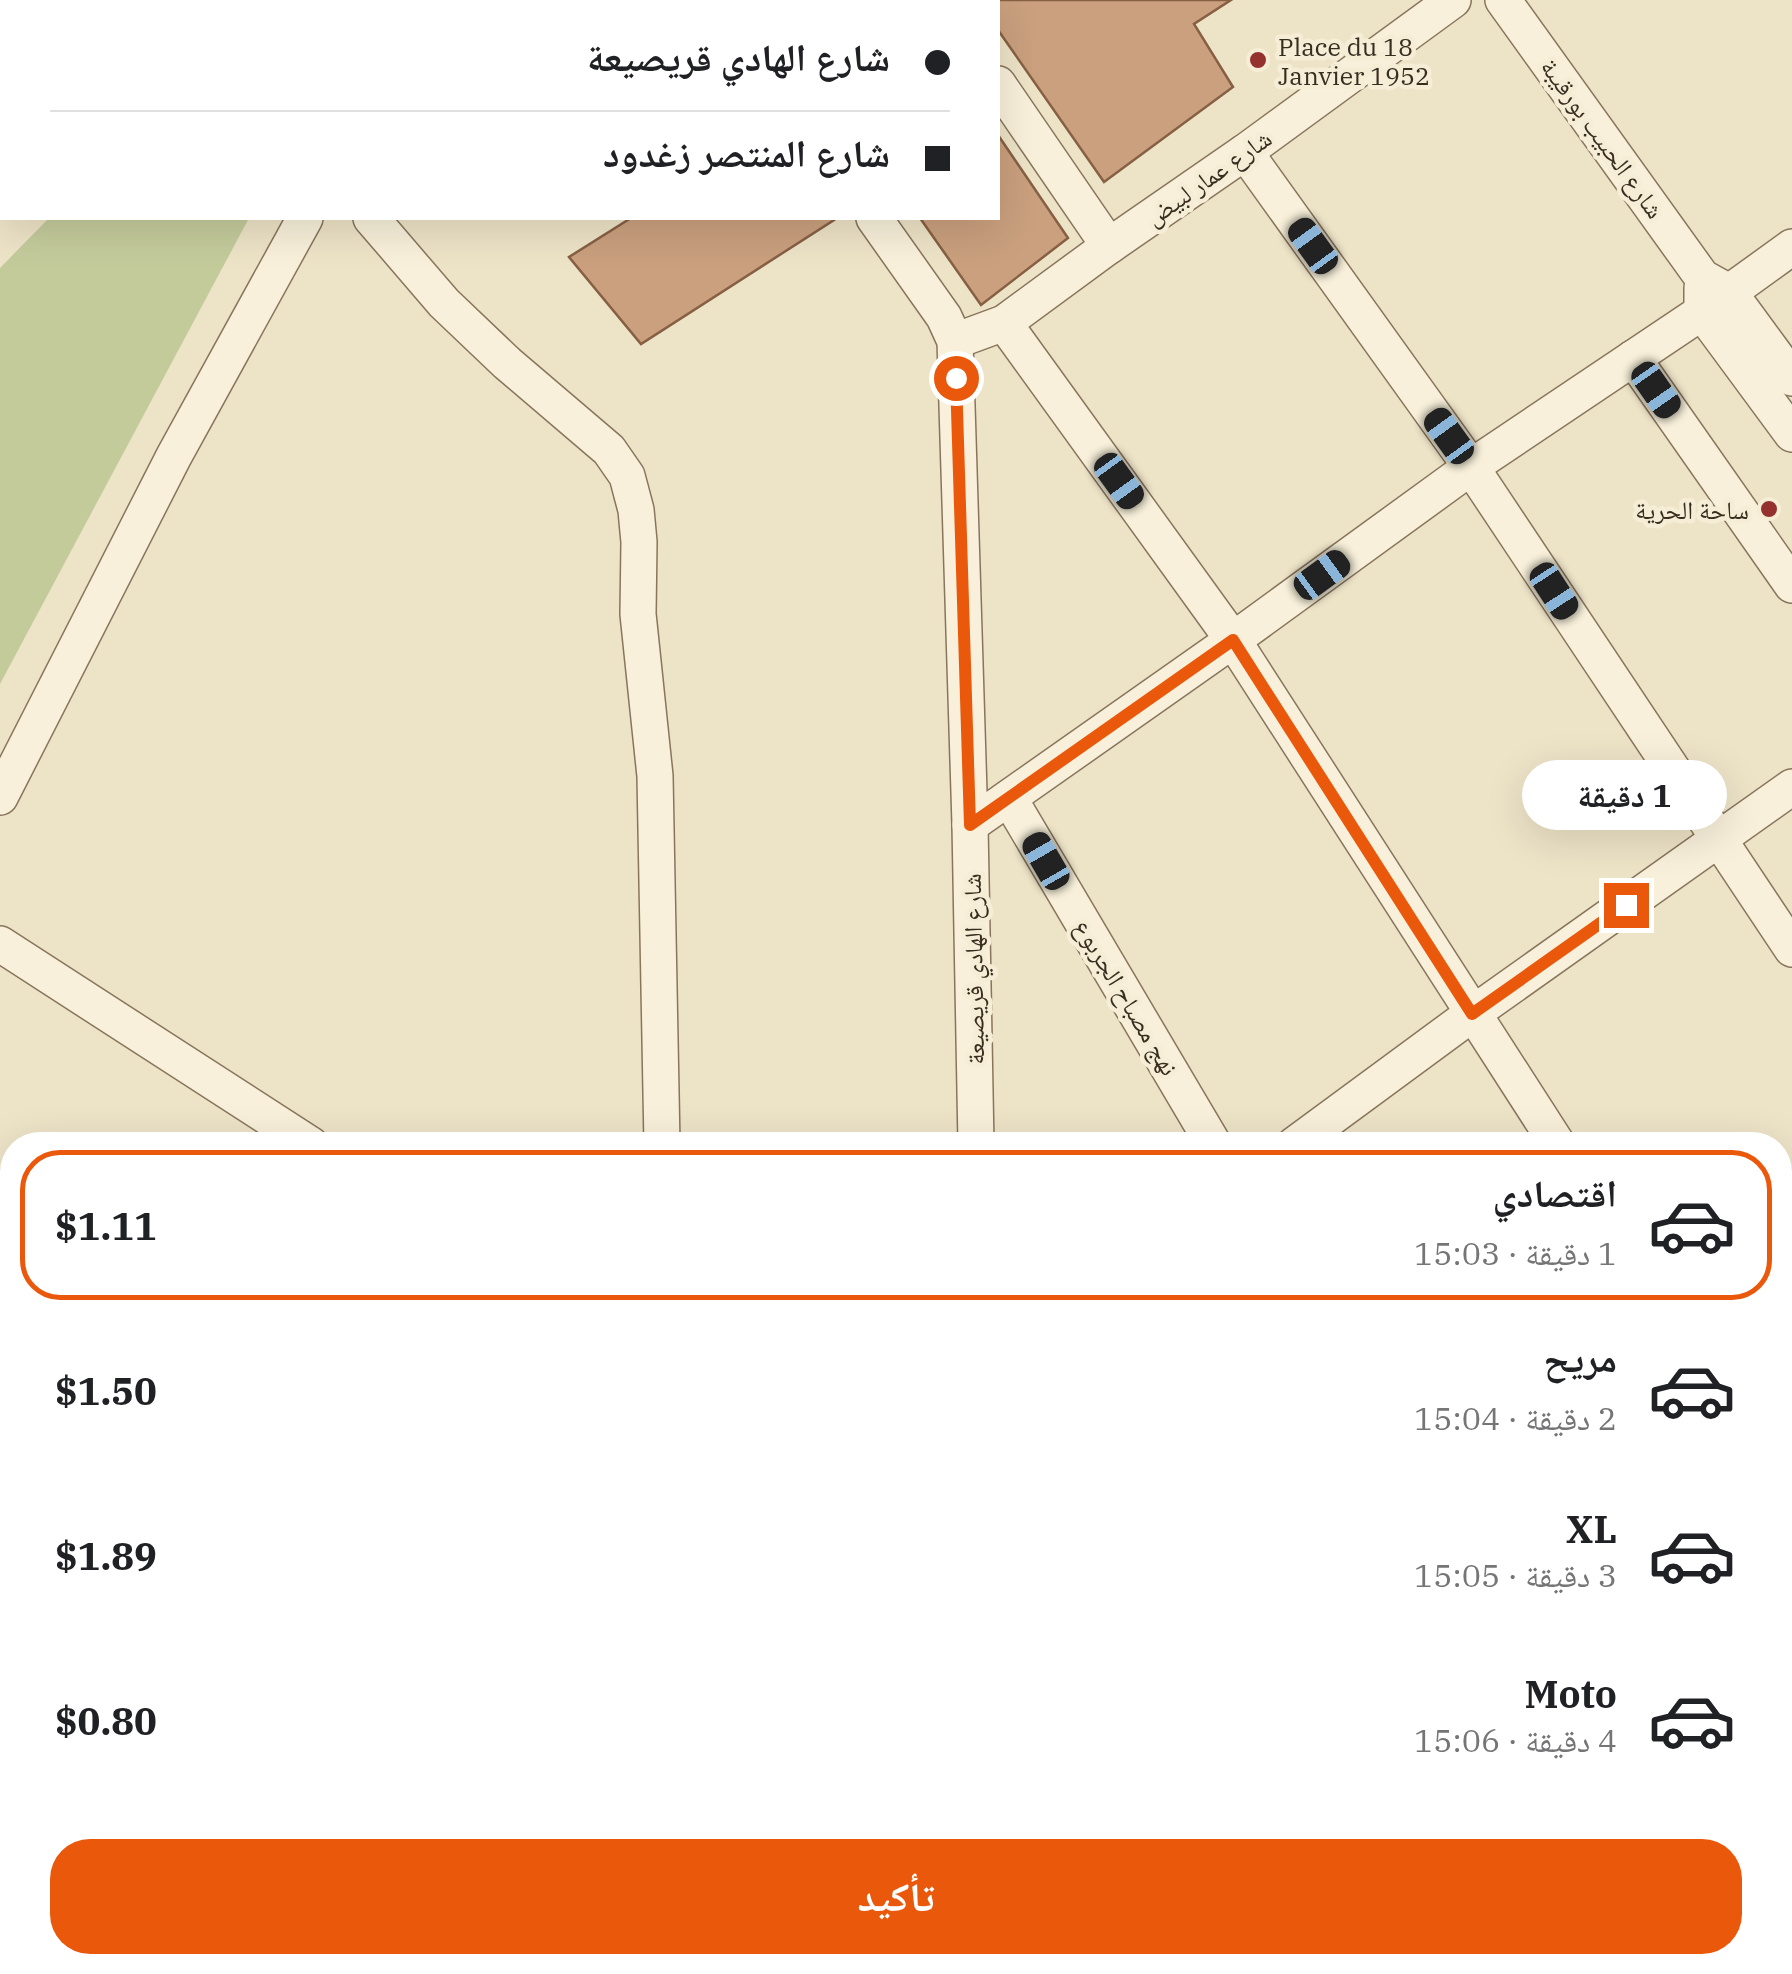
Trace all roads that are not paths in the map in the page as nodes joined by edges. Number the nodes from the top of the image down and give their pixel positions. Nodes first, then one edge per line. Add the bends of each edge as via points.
1 (1452, 0) edge
2 (1503, 0) edge
3 (1000, 87) edge
4 (1245, 152) junction
5 (304, 220) edge
6 (373, 220) edge
7 (875, 220) edge
8 (1110, 246) junction
9 (1792, 248) edge
10 (1711, 293) junction
11 (1004, 322) junction
12 (955, 341) junction
13 (1633, 358) junction
14 (1792, 378) edge
15 (1792, 434) edge
16 (1472, 467) junction
17 (1792, 586) edge
18 (1233, 640) junction
19 (1792, 788) edge
20 (0, 797) edge
21 (1009, 798) junction
22 (970, 825) junction
23 (1719, 839) junction
24 (0, 944) edge
25 (1792, 949) edge
26 (1472, 1014) junction
27 (291, 1132) edge
28 (662, 1132) edge
29 (976, 1132) edge
30 (1206, 1132) edge
31 (1312, 1132) edge
32 (1549, 1132) edge

1 - 4 street, شارع عمار لبيض
2 - 10 street, شارع الحبيب بورقيبة
3 - 8 street
4 - 8 street, شارع عمار لبيض
4 - 16 street
5 - 20 street
6 - 28 street via 444,303 609,450 627,476 639,542 638,614 655,776
7 - 12 street, شارع الهادي قريصيعة
8 - 11 street, شارع عمار لبيض
9 - 10 street
10 - 13 street
10 - 14 street, شارع الحبيب بورقيبة
10 - 15 street, شارع الحبيب بورقيبة
11 - 12 street, شارع عمار لبيض
11 - 18 street
12 - 22 street, شارع الهادي قريصيعة
13 - 16 street
13 - 17 street
16 - 18 street
16 - 23 street
18 - 21 street
18 - 26 street
19 - 23 street
21 - 22 street
21 - 30 street, نهج مصباح الجربوع
22 - 29 street, شارع الهادي قريصيعة
23 - 25 street
23 - 26 street
24 - 27 street
26 - 31 street
26 - 32 street

